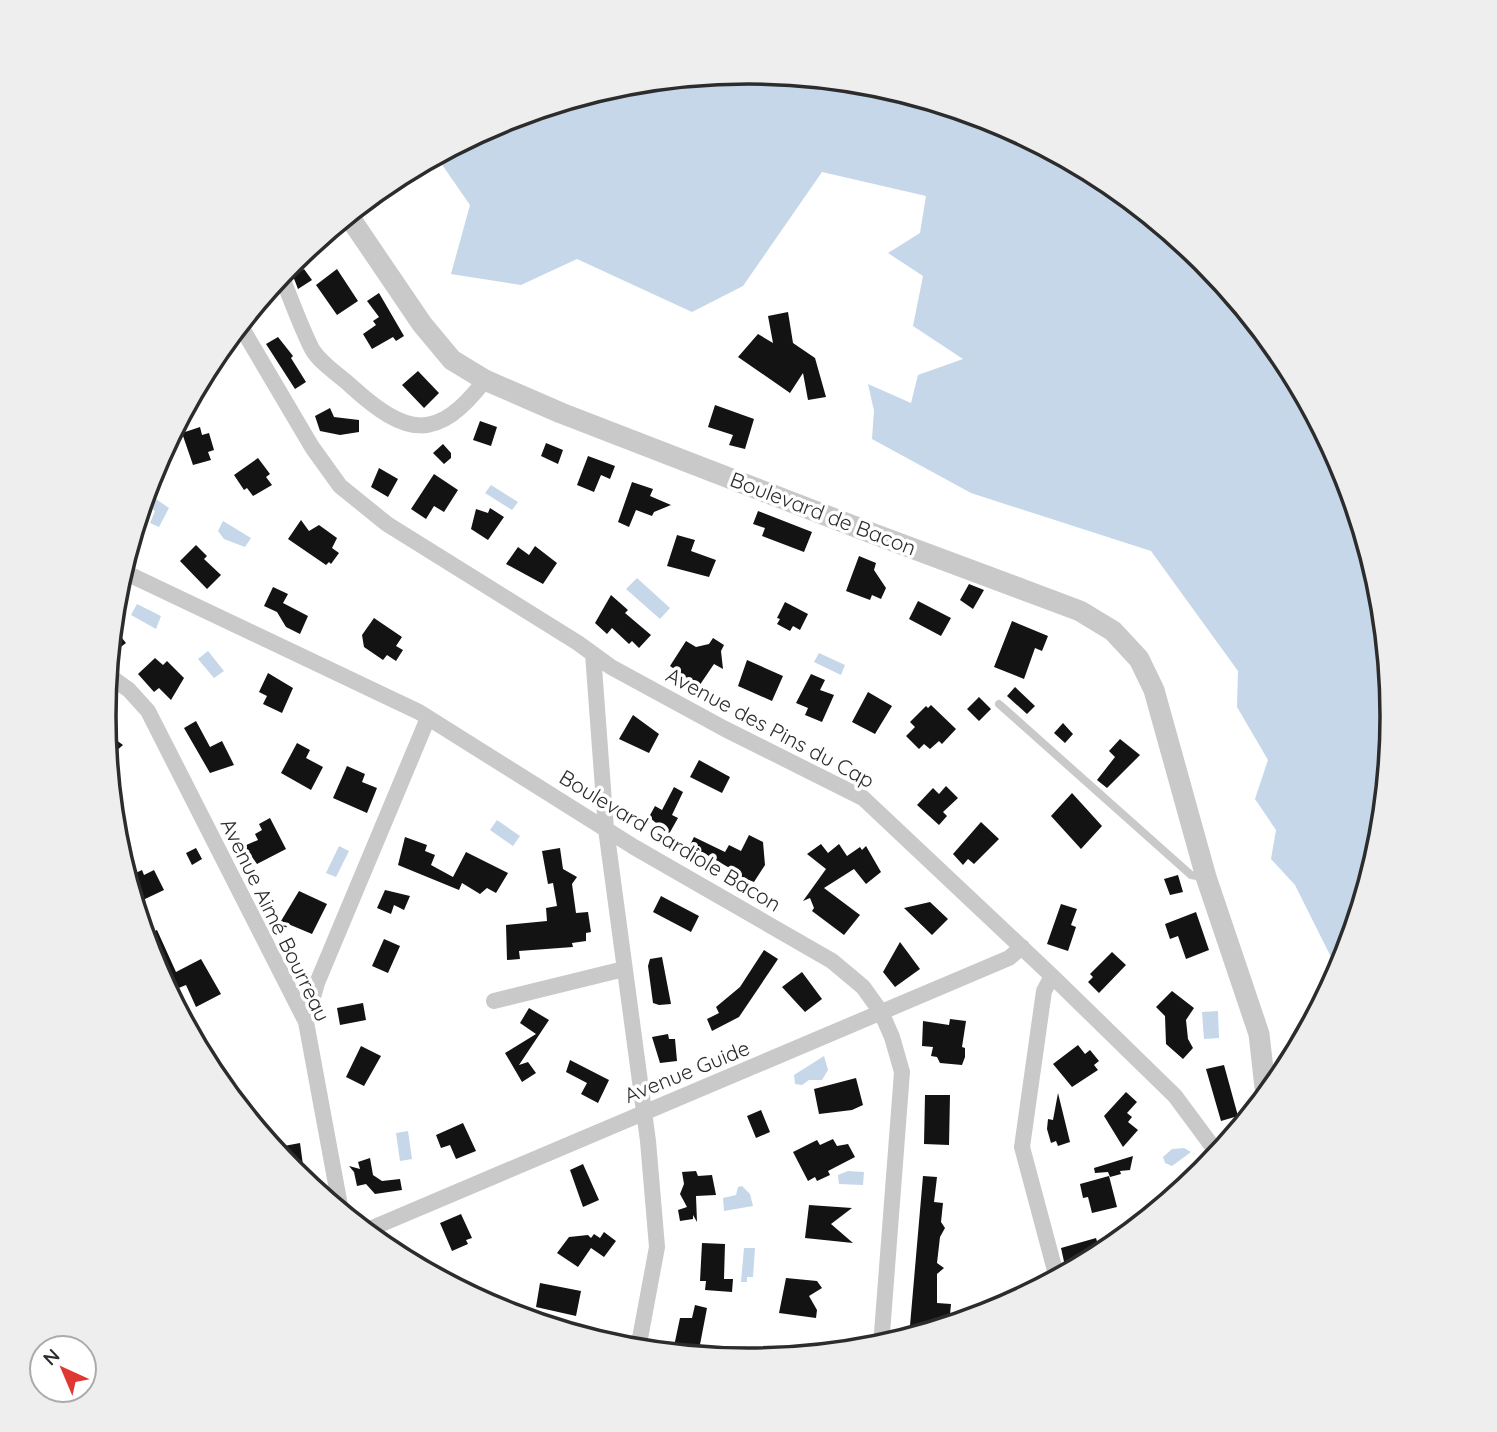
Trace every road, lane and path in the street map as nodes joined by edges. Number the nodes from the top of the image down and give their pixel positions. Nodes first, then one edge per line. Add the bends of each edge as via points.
1 (354, 223) edge
2 (286, 286) edge
3 (245, 334) edge
4 (485, 380) junction
5 (133, 577) edge
6 (593, 654) junction
7 (118, 682) edge
8 (999, 704) dead end
9 (428, 718) junction
10 (606, 829) junction
11 (1206, 877) junction
12 (1022, 947) junction
13 (624, 969) junction
14 (1052, 976) junction
15 (494, 1001) dead end
16 (881, 1012) junction
17 (306, 1022) junction
18 (1264, 1081) edge
19 (643, 1114) junction
20 (1212, 1146) edge
21 (338, 1196) edge
22 (376, 1226) edge
23 (1054, 1268) edge
24 (882, 1334) edge
25 (640, 1339) edge

1 - 4 street, Boulevard de Bacon via 452,360
2 - 4 street via 313,352 379,411 411,425 436,426 466,404
3 - 6 street, Avenue des Pins du Cap via 340,486 387,524
4 - 11 street, Boulevard de Bacon via 1080,611 1113,631 1139,659 1154,690
5 - 9 street, Boulevard Gardiole Bacon
6 - 10 street
6 - 12 street, Avenue des Pins du Cap via 725,729 863,798
7 - 17 street, Avenue Aimé Bourreau via 148,711
8 - 11 lane via 1191,875
9 - 10 street, Boulevard Gardiole Bacon
9 - 17 street via 317,983
10 - 13 street
10 - 16 street, Boulevard Gardiole Bacon via 832,961 863,987
11 - 18 street, Boulevard de Bacon via 1259,1034
12 - 14 street, Avenue des Pins du Cap
12 - 16 street, Avenue Guide via 1009,958
13 - 15 street
13 - 19 street
14 - 20 street via 1175,1096
14 - 23 street via 1044,991 1022,1147
16 - 19 street, Avenue Guide
16 - 24 street, Boulevard Gardiole Bacon via 902,1072
17 - 21 street, Avenue Aimé Bourreau
19 - 22 street, Avenue Guide
19 - 25 street via 657,1247

